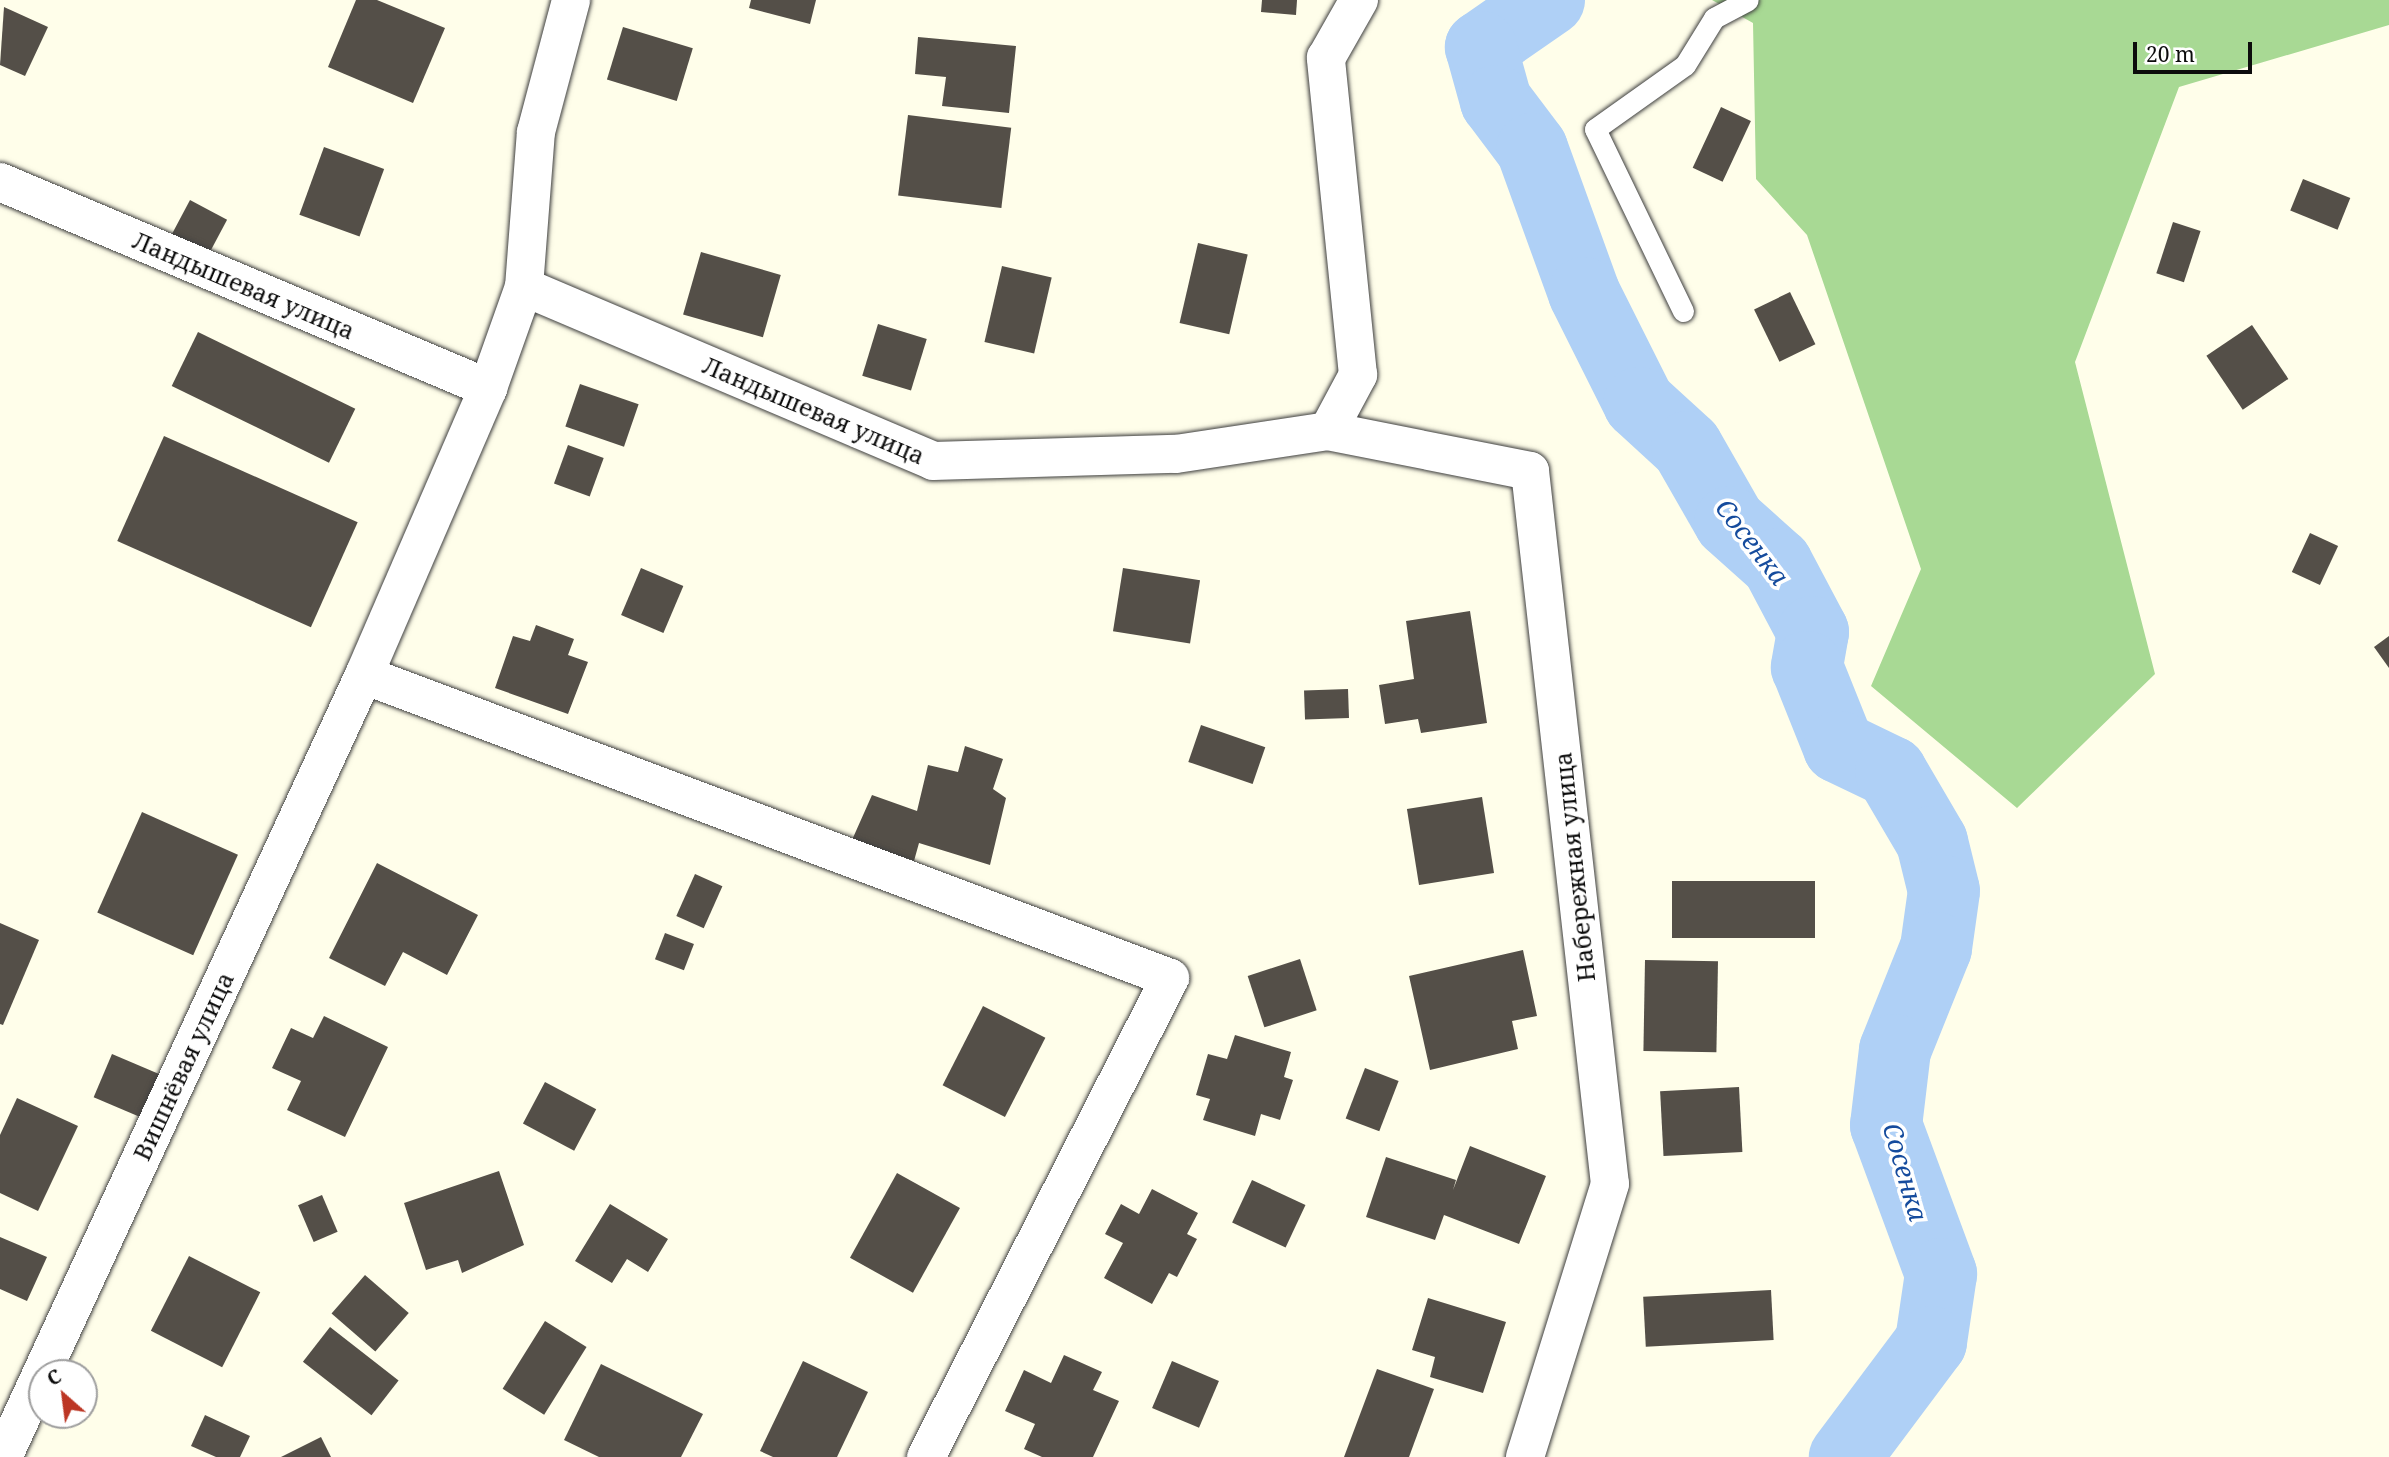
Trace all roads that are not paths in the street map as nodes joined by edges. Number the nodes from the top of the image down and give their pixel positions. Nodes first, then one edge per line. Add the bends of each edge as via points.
1 (571, 0) edge
2 (1359, 0) edge
3 (1748, 0) edge
4 (0, 182) edge
5 (523, 287) junction
6 (1683, 311) dead end
7 (488, 388) junction
8 (1328, 431) junction
9 (364, 675) junction
10 (3, 1457) edge
11 (926, 1457) edge
12 (1525, 1457) edge

1 - 5 street via 536,132
2 - 8 street via 1326,58 1358,375
3 - 6 lane via 1714,18 1685,65 1595,128
4 - 7 street, Ландышевая улица
5 - 7 street
5 - 8 street, Ландышевая улица via 933,461 1176,454
7 - 9 street, Вишнёвая улица
8 - 12 street, Набережная улица via 1530,471 1610,1184
9 - 10 street, Вишнёвая улица
9 - 11 street via 1170,978

